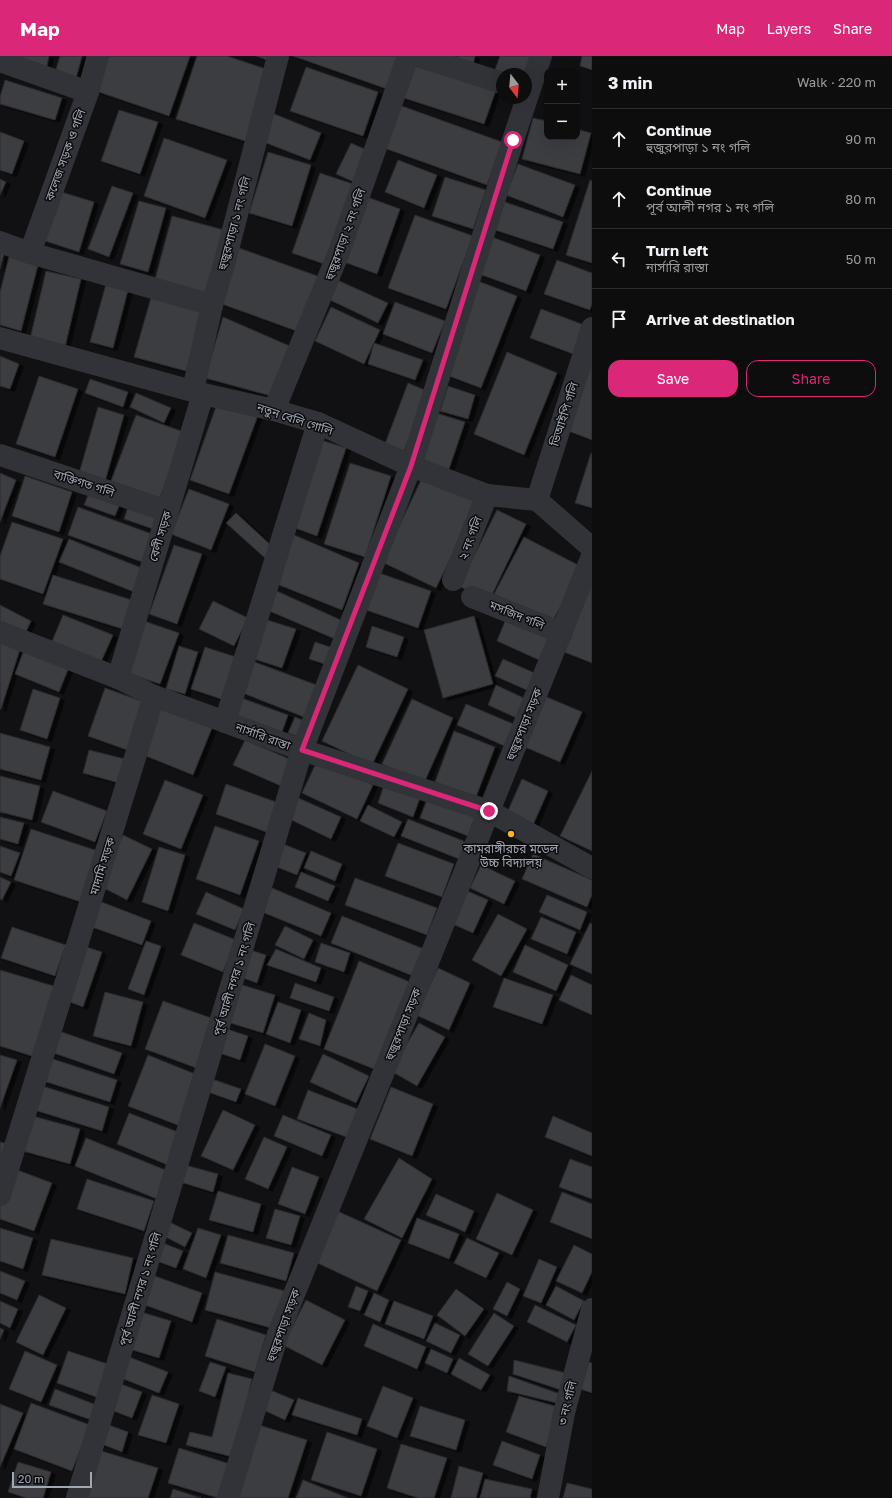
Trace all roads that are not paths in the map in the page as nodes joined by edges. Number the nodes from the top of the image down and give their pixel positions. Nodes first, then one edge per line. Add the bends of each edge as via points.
1 (98, 56) edge
2 (278, 56) edge
3 (408, 56) edge
4 (419, 56) edge
5 (542, 56) edge
6 (0, 61) edge
7 (496, 81) edge
8 (532, 81) edge
9 (88, 92) junction
10 (524, 104) edge
11 (0, 242) edge
12 (30, 253) junction
13 (212, 305) junction
14 (592, 328) edge
15 (0, 338) edge
16 (198, 392) junction
17 (274, 410) junction
18 (318, 424) junction
19 (0, 455) edge
20 (411, 466) junction
21 (487, 495) junction
22 (537, 500) junction
23 (167, 511) junction
24 (592, 548) edge
25 (592, 556) edge
26 (453, 580) dead end
27 (472, 597) dead end
28 (0, 632) edge
29 (562, 633) junction
30 (118, 678) junction
31 (154, 696) junction
32 (225, 722) junction
33 (302, 750) junction
34 (489, 811) junction
35 (592, 868) edge
36 (0, 1195) edge
37 (592, 1309) edge
38 (77, 1498) edge
39 (228, 1498) edge
40 (548, 1498) edge

1 - 9 street, কলেজ সড়ক ও গলি
2 - 13 street, হুজুরপাড়া ১ নং গলি
3 - 17 street, হুজুরপাড়া ২ নং গলি via 339,252
4 - 7 street
5 - 8 street
6 - 9 street
9 - 12 street, কলেজ সড়ক ও গলি
10 - 20 street
11 - 12 street
12 - 13 street
13 - 16 street, হুজুরপাড়া ১ নং গলি
14 - 22 street, ভিআইপি গলি
15 - 16 street, নতুন বেলি গোলি
16 - 17 street, নতুন বেলি গোলি
16 - 23 street, বেলী সড়ক
17 - 18 street, নতুন বেলি গোলি
18 - 20 street, নতুন বেলি গোলি
18 - 32 street
19 - 23 street, ব্যক্তিগত গলি
20 - 21 street, নতুন বেলি গোলি
20 - 33 street, পূর্ব আলী নগর ১ নং গলি
21 - 22 street, নতুন বেলি গোলি
21 - 26 street, ২ নং গলি
22 - 24 street
23 - 30 street, বেলী সড়ক
25 - 29 street, হুজুরপাড়া সড়ক
27 - 29 street, মসজিদ গলি
28 - 30 street
29 - 34 street, হুজুরপাড়া সড়ক
30 - 31 street
31 - 32 street, নার্সারি রাস্তা
31 - 36 street, মাদামি সড়ক
32 - 33 street, নার্সারি রাস্তা
33 - 34 street, নার্সারি রাস্তা
33 - 38 street, পূর্ব আলী নগর ১ নং গলি
34 - 35 street, নার্সারি রাস্তা
34 - 39 street, হুজুরপাড়া সড়ক via 278,1334
37 - 40 street, ৩ নং গলি via 564,1413

